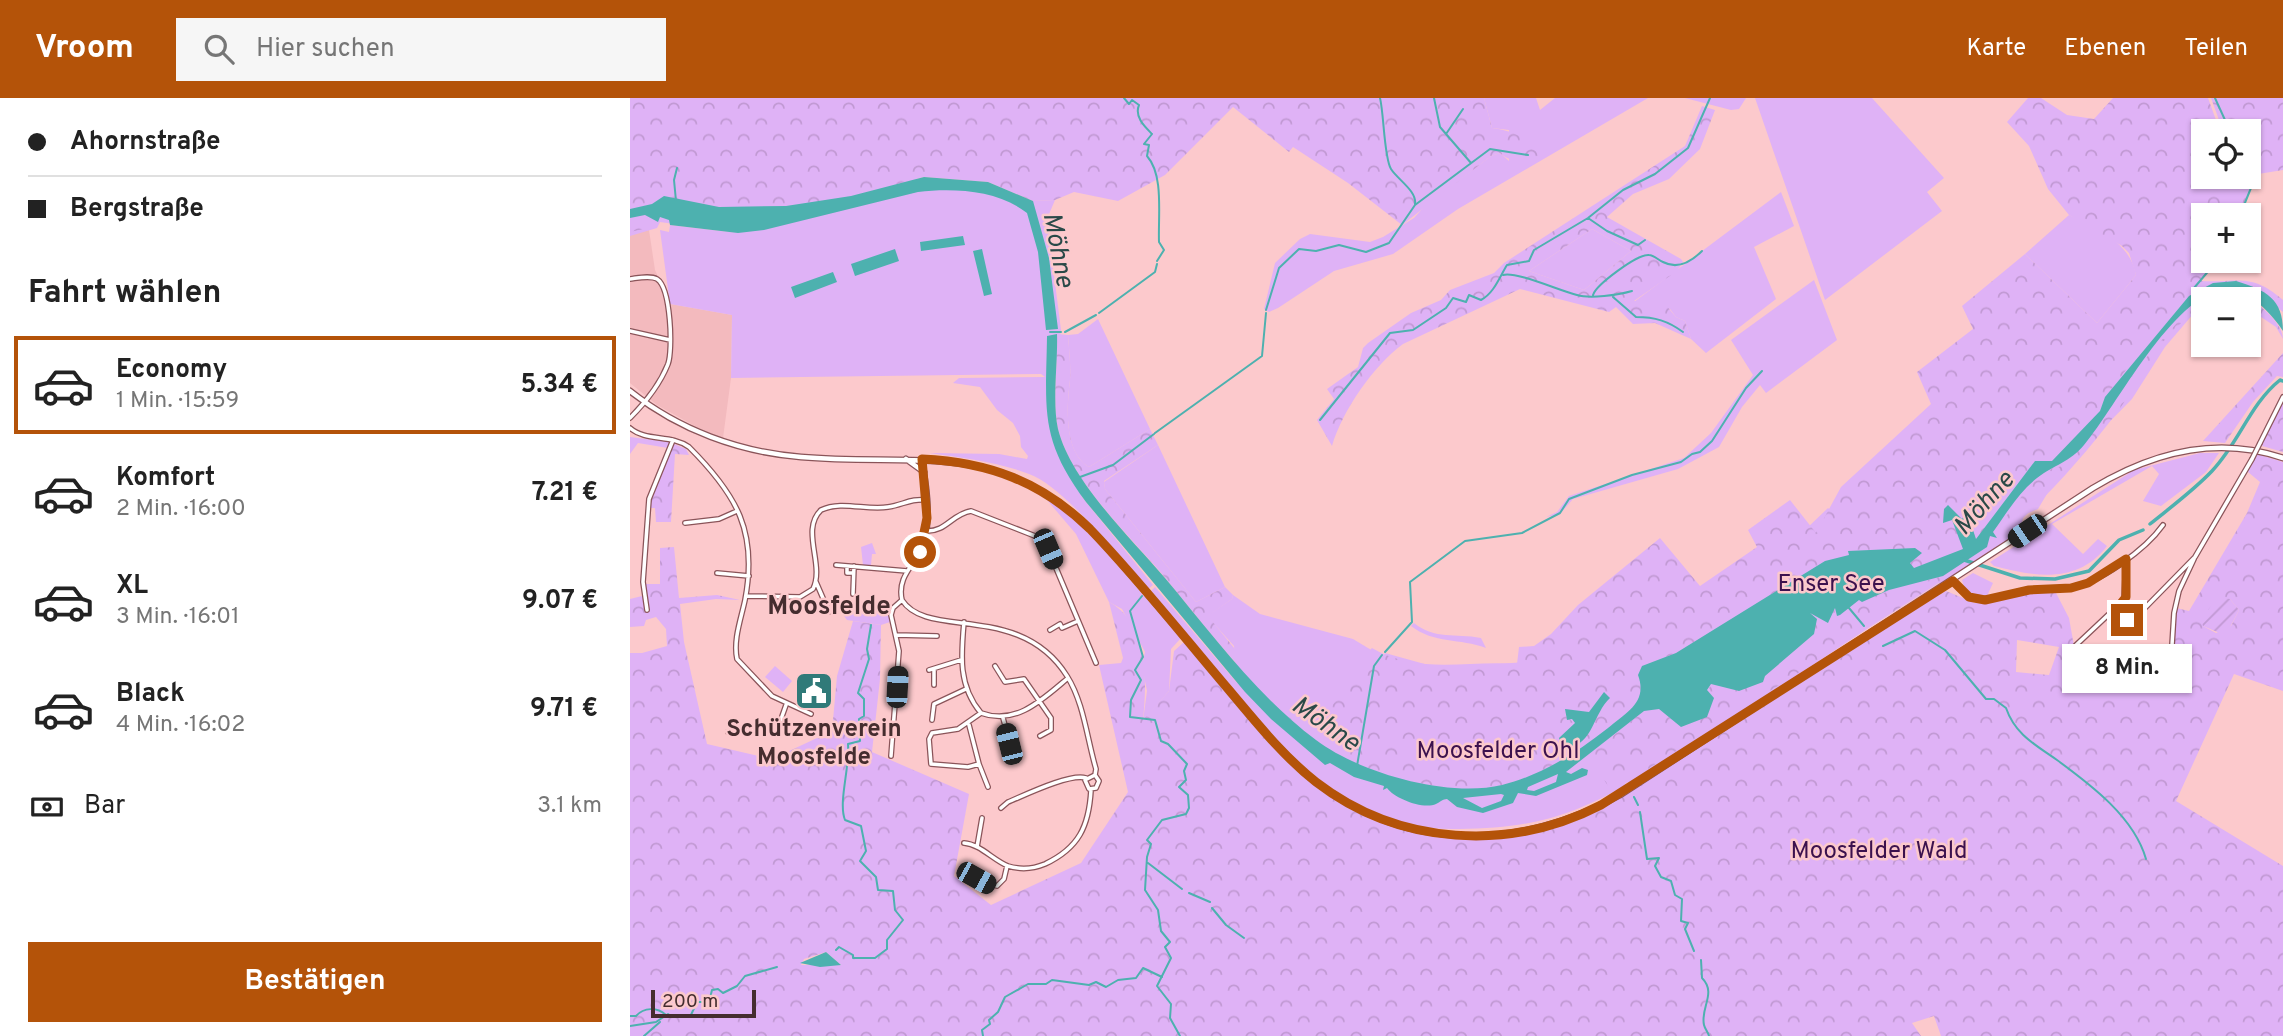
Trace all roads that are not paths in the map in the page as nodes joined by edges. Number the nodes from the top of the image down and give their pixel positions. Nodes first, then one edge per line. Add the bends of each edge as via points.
1 (630, 279) edge
2 (630, 331) edge
3 (670, 340) junction
4 (630, 391) edge
5 (2283, 397) edge
6 (644, 402) junction
7 (630, 418) edge
8 (630, 428) edge
9 (673, 440) junction
10 (2283, 458) edge
11 (905, 459) junction
12 (922, 459) junction
13 (924, 472) junction
14 (927, 500) junction
15 (737, 511) junction
16 (685, 523) dead end
17 (2163, 525) dead end
18 (926, 531) junction
19 (2194, 557) junction
20 (2126, 559) junction
21 (836, 565) dead end
22 (847, 566) junction
23 (854, 566) junction
24 (907, 570) junction
25 (718, 573) dead end
26 (853, 573) junction
27 (749, 576) junction
28 (1953, 581) junction
29 (816, 582) junction
30 (853, 594) dead end
31 (746, 596) junction
32 (902, 600) junction
33 (647, 610) dead end
34 (829, 612) dead end
35 (2114, 612) junction
36 (1078, 621) junction
37 (964, 622) junction
38 (1050, 630) dead end
39 (896, 635) junction
40 (937, 636) dead end
41 (2074, 647) dead end
42 (961, 660) junction
43 (2171, 661) dead end
44 (1096, 663) dead end
45 (995, 666) dead end
46 (929, 670) dead end
47 (934, 670) junction
48 (1068, 678) junction
49 (934, 685) dead end
50 (966, 689) junction
51 (1039, 701) junction
52 (786, 705) junction
53 (981, 713) junction
54 (811, 714) dead end
55 (1003, 718) junction
56 (932, 720) dead end
57 (969, 725) junction
58 (728, 732) dead end
59 (1041, 736) dead end
60 (1012, 751) dead end
61 (891, 756) dead end
62 (979, 764) junction
63 (1095, 775) junction
64 (1086, 778) junction
65 (988, 787) dead end
66 (1091, 790) junction
67 (1001, 808) dead end
68 (982, 818) dead end
69 (964, 843) dead end
70 (976, 847) junction
71 (1007, 866) junction
72 (971, 878) dead end

1 - 3 street via 660,282
2 - 3 street
3 - 6 street via 667,365
4 - 6 main road
5 - 19 street, bridge
6 - 7 street
6 - 11 main road via 696,431 748,449 805,458
8 - 9 street via 639,435
9 - 15 street via 693,452
9 - 33 street via 649,499 643,582
10 - 28 main road via 2221,448 2172,453 2123,471
11 - 12 main road
11 - 13 main road
12 - 13 street
12 - 28 main road via 998,470 1056,499 1102,541 1306,773 1378,817 1452,835 1517,833 1594,809
13 - 14 street
14 - 18 street
14 - 29 street via 821,510 813,522
15 - 16 street via 719,519
15 - 27 street via 749,545
17 - 20 street
18 - 24 street via 920,552
18 - 36 street via 940,530 971,511 1040,539
19 - 35 street via 2141,612 2124,620
19 - 43 street via 2174,613
20 - 28 street via 2088,583 2071,588 2029,590 1985,600 1969,597
20 - 35 street via 2126,597
21 - 22 street
22 - 23 street
22 - 26 street via 847,573
23 - 24 street
23 - 26 street
24 - 32 street via 900,584
25 - 27 street
26 - 30 street
27 - 31 street
29 - 31 street via 800,597
29 - 34 street
31 - 52 street via 737,659 761,687
32 - 37 street via 916,614
32 - 39 street via 891,612
35 - 41 street
36 - 38 street
36 - 44 street
37 - 42 street
37 - 48 street via 1009,630 1032,640
39 - 40 street
39 - 61 street via 899,651
42 - 47 street
42 - 50 street
45 - 51 street via 1005,682 1024,679
46 - 47 street
47 - 49 street
48 - 51 street
48 - 63 street
50 - 53 street
50 - 56 street via 934,704
51 - 55 street
51 - 59 street via 1053,724
52 - 54 street
52 - 58 street via 774,728
53 - 55 street
53 - 57 street
55 - 60 street
57 - 62 street
57 - 62 street via 932,733 929,761
62 - 65 street
63 - 64 street
63 - 66 street via 1099,785
64 - 66 street via 1085,785
64 - 67 street via 1073,778
66 - 71 street via 1086,826 1071,849 1032,869
68 - 70 street
69 - 70 street
70 - 71 street
71 - 72 street via 997,886

